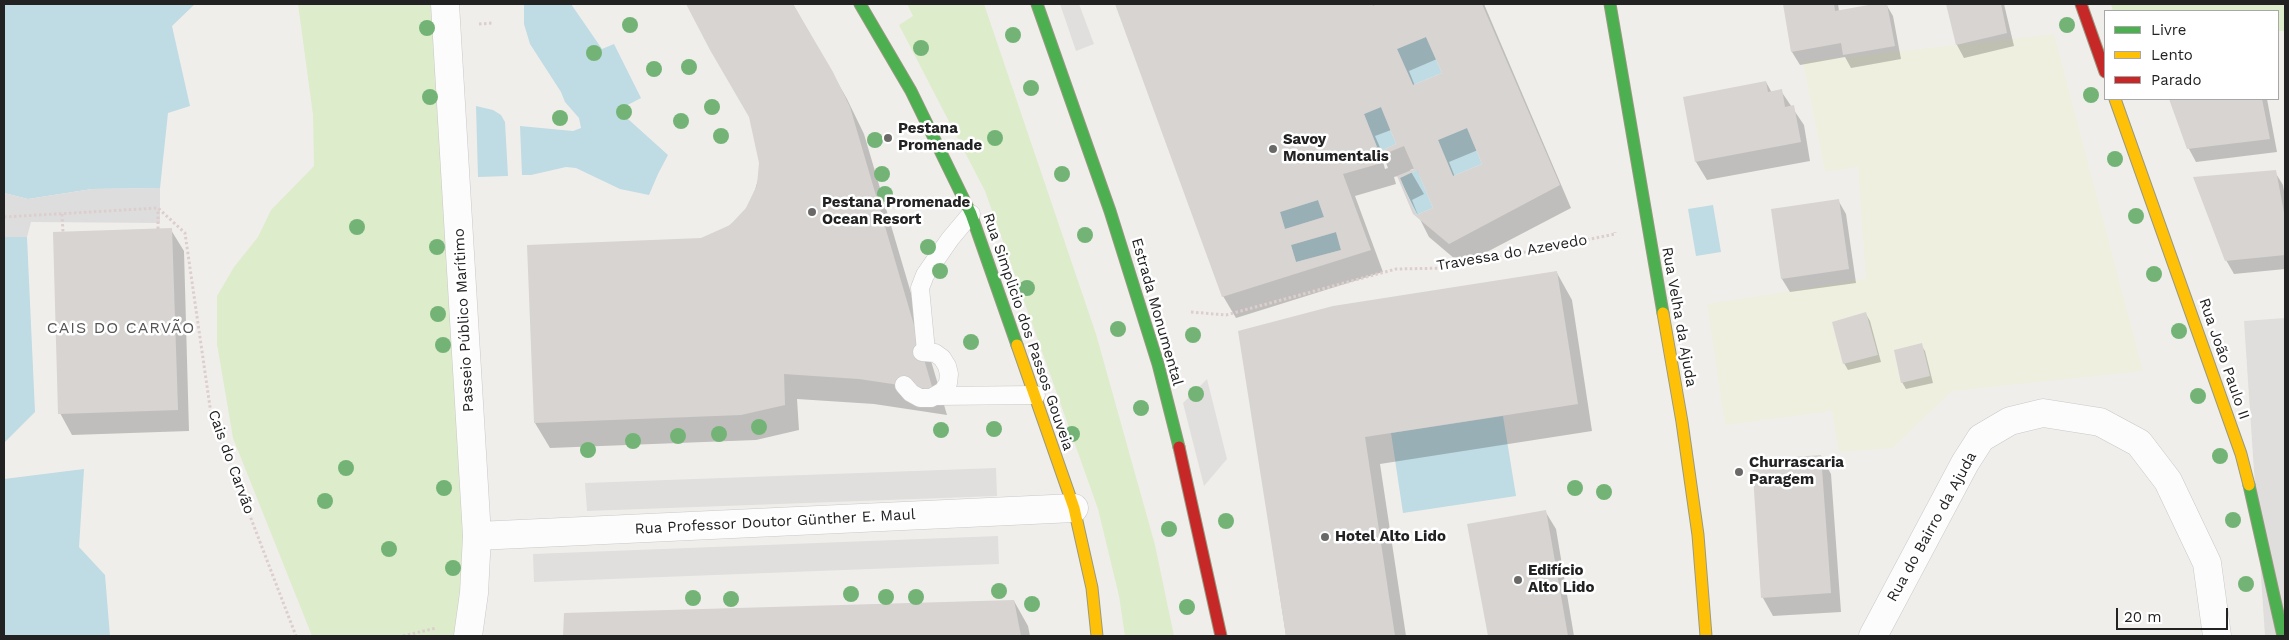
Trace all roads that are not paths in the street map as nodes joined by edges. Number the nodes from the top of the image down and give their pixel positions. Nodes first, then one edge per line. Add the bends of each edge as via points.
1 (445, 4) edge
2 (860, 4) edge
3 (1037, 4) edge
4 (1610, 4) edge
5 (2081, 4) edge
6 (2104, 69) edge
7 (2115, 100) edge
8 (971, 214) junction
9 (904, 385) dead end
10 (1036, 395) junction
11 (936, 396) junction
12 (1074, 508) junction
13 (477, 536) junction
14 (468, 636) edge
15 (1097, 636) edge
16 (1221, 636) edge
17 (1706, 636) edge
18 (1874, 636) edge
19 (2217, 636) edge
20 (2283, 636) edge

1 - 13 street, Passeio Público Marítimo
2 - 8 street, Rua Simplicio dos Passos Gouveia via 912,92
3 - 16 street, Estrada Monumental via 1110,211 1158,364 1186,473
4 - 17 street, Rua Velha da Ajuda via 1682,422 1698,535
5 - 6 street
7 - 20 street, Rua João Paulo II via 2241,454
8 - 10 street, Rua Simplicio dos Passos Gouveia
8 - 11 lane via 925,275 920,288 924,351 942,358 949,374 944,391
9 - 11 lane via 911,394 920,398
10 - 11 lane
10 - 12 street, Rua Simplicio dos Passos Gouveia
12 - 13 street, Rua Professor Doutor Günther E. Maul
12 - 15 street, Rua Simplicio dos Passos Gouveia via 1092,588
13 - 14 street, Passeio Público Marítimo
18 - 19 street, Rua do Bairro da Ajuda via 1981,438 2010,421 2044,413 2100,422 2139,443 2151,458 2168,481 2207,563

